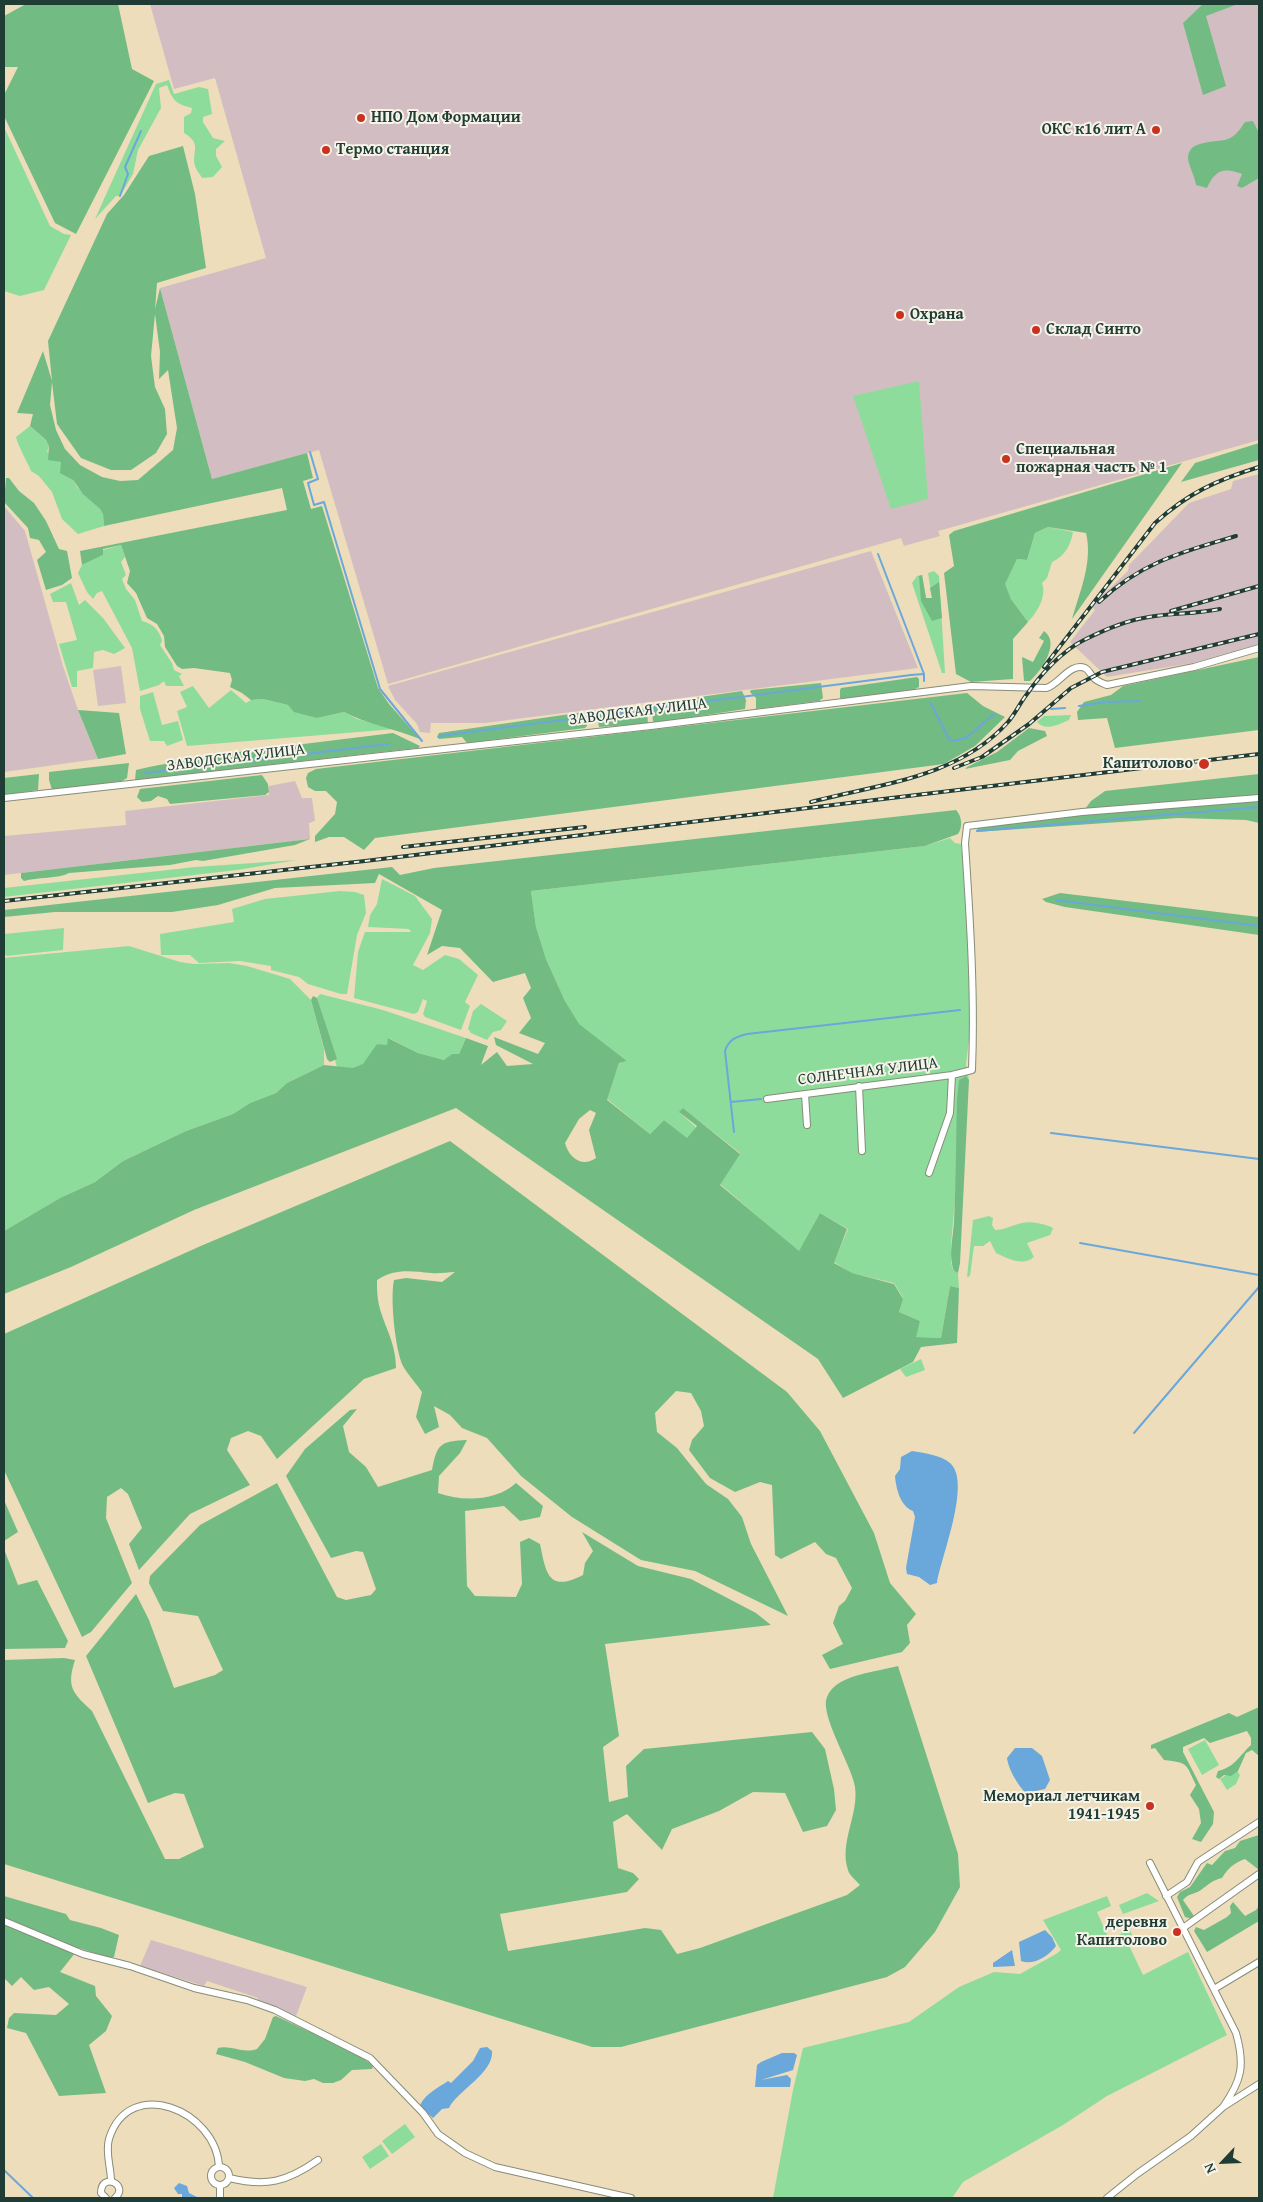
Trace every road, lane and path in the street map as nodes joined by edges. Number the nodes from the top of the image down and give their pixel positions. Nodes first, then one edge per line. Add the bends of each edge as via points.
1 (1259, 648) edge
2 (4, 798) edge
3 (1259, 798) edge
4 (952, 1075) junction
5 (859, 1086) junction
6 (805, 1094) junction
7 (767, 1099) dead end
8 (807, 1125) dead end
9 (862, 1151) dead end
10 (929, 1174) dead end
11 (1259, 1822) edge
12 (1150, 1863) dead end
13 (1259, 1874) edge
14 (1166, 1896) junction
15 (4, 1920) edge
16 (1184, 1928) junction
17 (1259, 1962) edge
18 (1214, 1989) junction
19 (1259, 2084) edge
20 (1223, 2107) junction
21 (318, 2160) dead end
22 (219, 2167) junction
23 (229, 2178) junction
24 (111, 2181) junction
25 (220, 2185) junction
26 (106, 2198) edge
27 (115, 2198) edge
28 (220, 2198) edge
29 (631, 2198) edge
30 (1107, 2198) edge

1 - 2 street, ЗАВОДСКАЯ УЛИЦА via 1194,667 1107,685 1083,667 1065,674 1046,688 971,686 651,726
3 - 4 street, СОЛНЕЧНАЯ УЛИЦА via 1082,812 967,826 965,843 973,952 972,1070
4 - 5 street, СОЛНЕЧНАЯ УЛИЦА
4 - 10 street via 950,1113
5 - 6 street, СОЛНЕЧНАЯ УЛИЦА
5 - 9 street
6 - 7 street, СОЛНЕЧНАЯ УЛИЦА
6 - 8 street
11 - 14 street via 1198,1862 1186,1882
12 - 14 street
13 - 16 street
14 - 16 street
15 - 29 street via 83,1954 274,2010 370,2058 423,2113 438,2134 465,2153 504,2170
16 - 18 street
17 - 18 street
18 - 20 street via 1236,2033 1242,2066 1240,2079
19 - 20 street
20 - 30 street via 1191,2136
21 - 23 street via 290,2178 273,2182
22 - 23 street via 226,2169
22 - 24 street via 214,2145 195,2121 167,2105 144,2105 124,2115 111,2133 108,2141
22 - 25 street via 211,2174 214,2183
23 - 25 street
24 - 26 street via 102,2187
24 - 27 street via 120,2189
25 - 28 street

